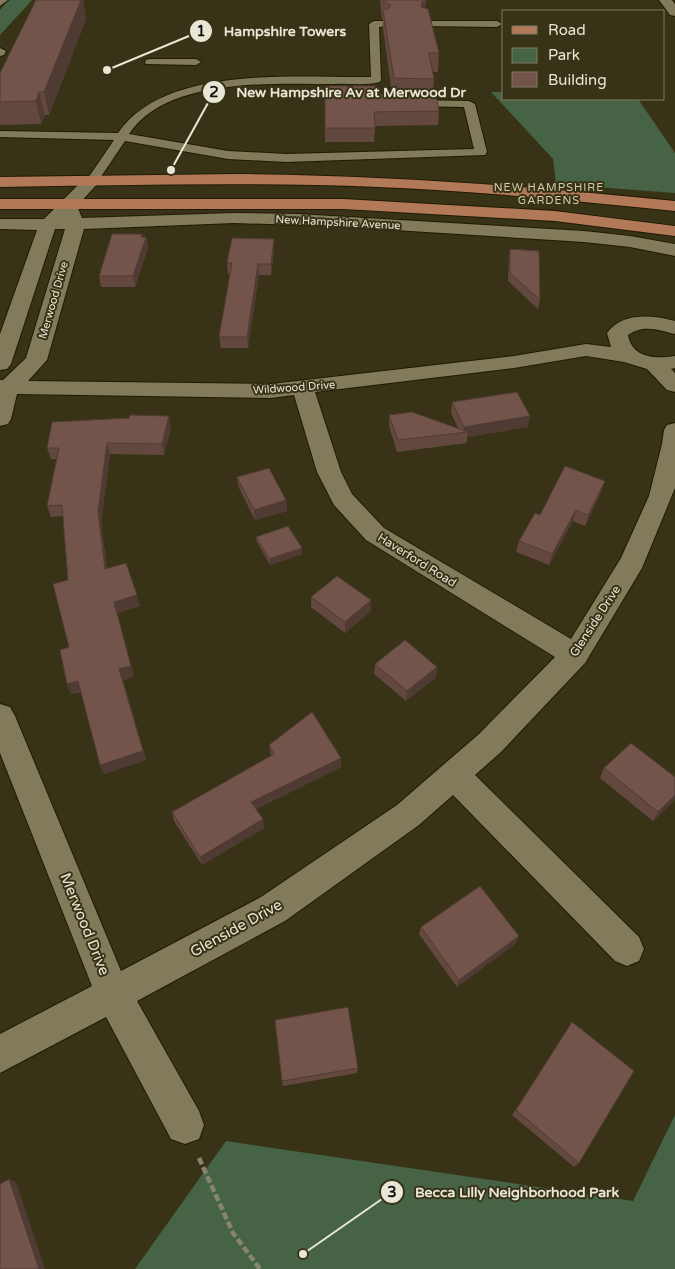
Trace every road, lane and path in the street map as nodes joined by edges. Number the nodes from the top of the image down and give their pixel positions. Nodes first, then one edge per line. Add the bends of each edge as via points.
1 (3, 0) edge
2 (665, 0) edge
3 (0, 3) edge
4 (675, 12) edge
5 (383, 24) edge
6 (424, 24) edge
7 (498, 24) dead end
8 (150, 62) dead end
9 (196, 62) dead end
10 (399, 103) edge
11 (0, 134) edge
12 (123, 137) junction
13 (92, 181) junction
14 (0, 182) edge
15 (68, 203) junction
16 (0, 204) edge
17 (675, 206) edge
18 (0, 224) edge
19 (76, 224) junction
20 (48, 225) junction
21 (675, 230) edge
22 (675, 250) edge
23 (671, 323) edge
24 (617, 333) junction
25 (586, 350) junction
26 (628, 356) junction
27 (665, 363) edge
28 (0, 365) edge
29 (675, 385) edge
30 (4, 388) edge
31 (303, 388) junction
32 (0, 419) edge
33 (675, 430) edge
34 (575, 655) junction
35 (0, 716) edge
36 (454, 774) junction
37 (627, 949) dead end
38 (113, 994) junction
39 (0, 1054) edge
40 (185, 1125) joint
41 (260, 1269) edge

1 - 3 lane
2 - 4 street
5 - 12 lane via 374,24 376,80 218,84 184,92 154,106 130,126
6 - 7 lane
8 - 9 lane
10 - 12 lane via 469,104 481,152 286,158 228,154
11 - 12 lane
12 - 13 lane
13 - 14 main road
13 - 15 street
13 - 17 main road via 279,179 379,182
15 - 16 main road, New Hampshire Avenue
15 - 19 street
15 - 20 street
15 - 21 main road, New Hampshire Avenue via 343,204 555,216
18 - 20 street, New Hampshire Avenue
19 - 20 street, New Hampshire Avenue
19 - 22 street, New Hampshire Avenue via 236,218 298,220 543,234
19 - 30 street, Merwood Drive via 36,360
20 - 28 street
23 - 24 street, Wildwood Drive via 640,322
24 - 25 street, Wildwood Drive
24 - 26 street via 617,341
25 - 26 street, Wildwood Drive
25 - 31 street, Wildwood Drive
26 - 27 street, Wildwood Drive
27 - 29 street
28 - 30 street
30 - 31 street, Wildwood Drive via 261,391
30 - 32 street
31 - 34 street, Haverford Road via 329,472 344,499 375,534
33 - 34 street, Glenside Drive via 661,496 633,561
34 - 36 street, Glenside Drive via 490,743
35 - 38 street, Merwood Drive
36 - 37 street
36 - 38 street, Glenside Drive via 408,816 273,909
38 - 39 street, Glenside Drive
38 - 40 street, Merwood Drive
40 - 41 path via 233,1233

